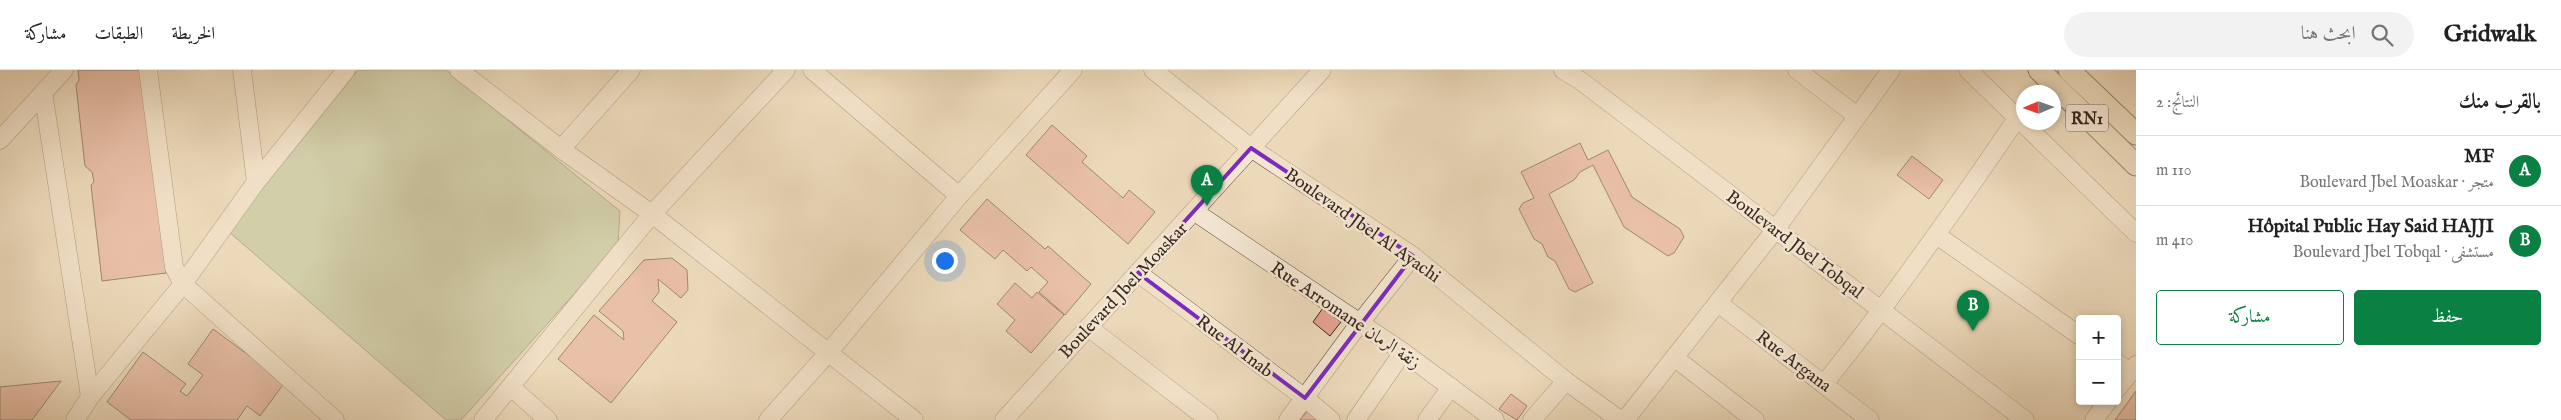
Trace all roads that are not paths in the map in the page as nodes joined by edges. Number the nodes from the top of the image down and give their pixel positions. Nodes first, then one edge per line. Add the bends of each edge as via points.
1 (64, 70) edge
2 (148, 70) edge
3 (242, 70) edge
4 (346, 70) edge
5 (631, 70) edge
6 (786, 70) edge
7 (812, 70) edge
8 (1073, 70) edge
9 (1153, 70) edge
10 (1322, 70) edge
11 (1563, 70) edge
12 (1797, 70) edge
13 (1891, 70) edge
14 (1968, 70) edge
15 (2039, 70) edge
16 (2069, 70) edge
17 (466, 72) edge
18 (1585, 75) edge
19 (43, 92) junction
20 (2016, 115) edge
21 (1857, 116) junction
22 (2016, 120) edge
23 (2031, 130) edge
24 (2136, 134) edge
25 (0, 140) edge
26 (1251, 148) junction
27 (561, 149) junction
28 (2136, 166) edge
29 (256, 182) junction
30 (959, 196) junction
31 (1195, 212) junction
32 (652, 214) junction
33 (1775, 230) junction
34 (2136, 233) edge
35 (1938, 236) junction
36 (1413, 256) junction
37 (1138, 273) junction
38 (184, 284) junction
39 (1718, 303) junction
40 (1883, 311) junction
41 (1359, 324) junction
42 (1088, 327) junction
43 (2076, 333) edge
44 (1403, 352) junction
45 (828, 353) junction
46 (1675, 358) junction
47 (2128, 366) edge
48 (1566, 381) junction
49 (2121, 381) edge
50 (1824, 384) junction
51 (511, 387) junction
52 (1451, 387) junction
53 (90, 397) junction
54 (1305, 398) junction
55 (2105, 405) edge
56 (78, 419) edge
57 (335, 420) edge
58 (483, 420) edge
59 (548, 420) edge
60 (768, 420) edge
61 (914, 420) edge
62 (1004, 420) edge
63 (1209, 420) edge
64 (1288, 420) edge
65 (1331, 420) edge
66 (1356, 420) edge
67 (1427, 420) edge
68 (1495, 420) edge
69 (1532, 420) edge
70 (1620, 420) edge
71 (1625, 420) edge
72 (1755, 420) edge
73 (1870, 420) edge
74 (2025, 420) edge
75 (2094, 420) edge

1 - 19 street
2 - 38 street via 171,253 174,267
3 - 29 street
4 - 29 street
5 - 27 street
6 - 32 street
7 - 30 street
8 - 30 street
9 - 26 street, Boulevard Jbel Al Ayachi
10 - 26 street, Boulevard Jbel Moaskar
11 - 18 street, Boulevard Jbel Tobqal
12 - 21 street
13 - 21 street
14 - 20 street
15 - 28 main road, RN1
16 - 24 main road, RN1
17 - 27 street
18 - 33 street, Boulevard Jbel Tobqal
19 - 25 street
19 - 53 street
21 - 33 street
22 - 35 street
23 - 34 street
26 - 31 street, Boulevard Jbel Moaskar
26 - 36 street, Boulevard Jbel Al Ayachi
27 - 32 street
29 - 38 street
30 - 45 street
31 - 37 street, Boulevard Jbel Moaskar
31 - 41 street, Rue Arromane زنقة الرمان
32 - 45 street
32 - 51 street
33 - 39 street
33 - 40 street, Boulevard Jbel Tobqal
35 - 40 street
35 - 43 street
36 - 41 street
36 - 48 street, Boulevard Jbel Al Ayachi
37 - 42 street, Boulevard Jbel Moaskar
37 - 54 street, Rue Al Inab
38 - 53 street
38 - 57 street
39 - 46 street
39 - 50 street, Rue Argana
40 - 50 street
40 - 74 street, Boulevard Jbel Tobqal
41 - 44 street, Rue Arromane زنقة الرمان
41 - 54 street
42 - 62 street, Boulevard Jbel Moaskar
42 - 63 street
44 - 52 street, Rue Arromane زنقة الرمان
44 - 66 street
45 - 60 street
45 - 61 street
46 - 71 street
46 - 72 street
47 - 49 street
48 - 69 street
48 - 70 street, Boulevard Jbel Al Ayachi
50 - 73 street, Rue Argana
51 - 58 street
51 - 59 street
52 - 67 street
52 - 68 street, Rue Arromane زنقة الرمان
53 - 56 street
54 - 64 street
54 - 65 street, Rue Al Inab
55 - 75 street

